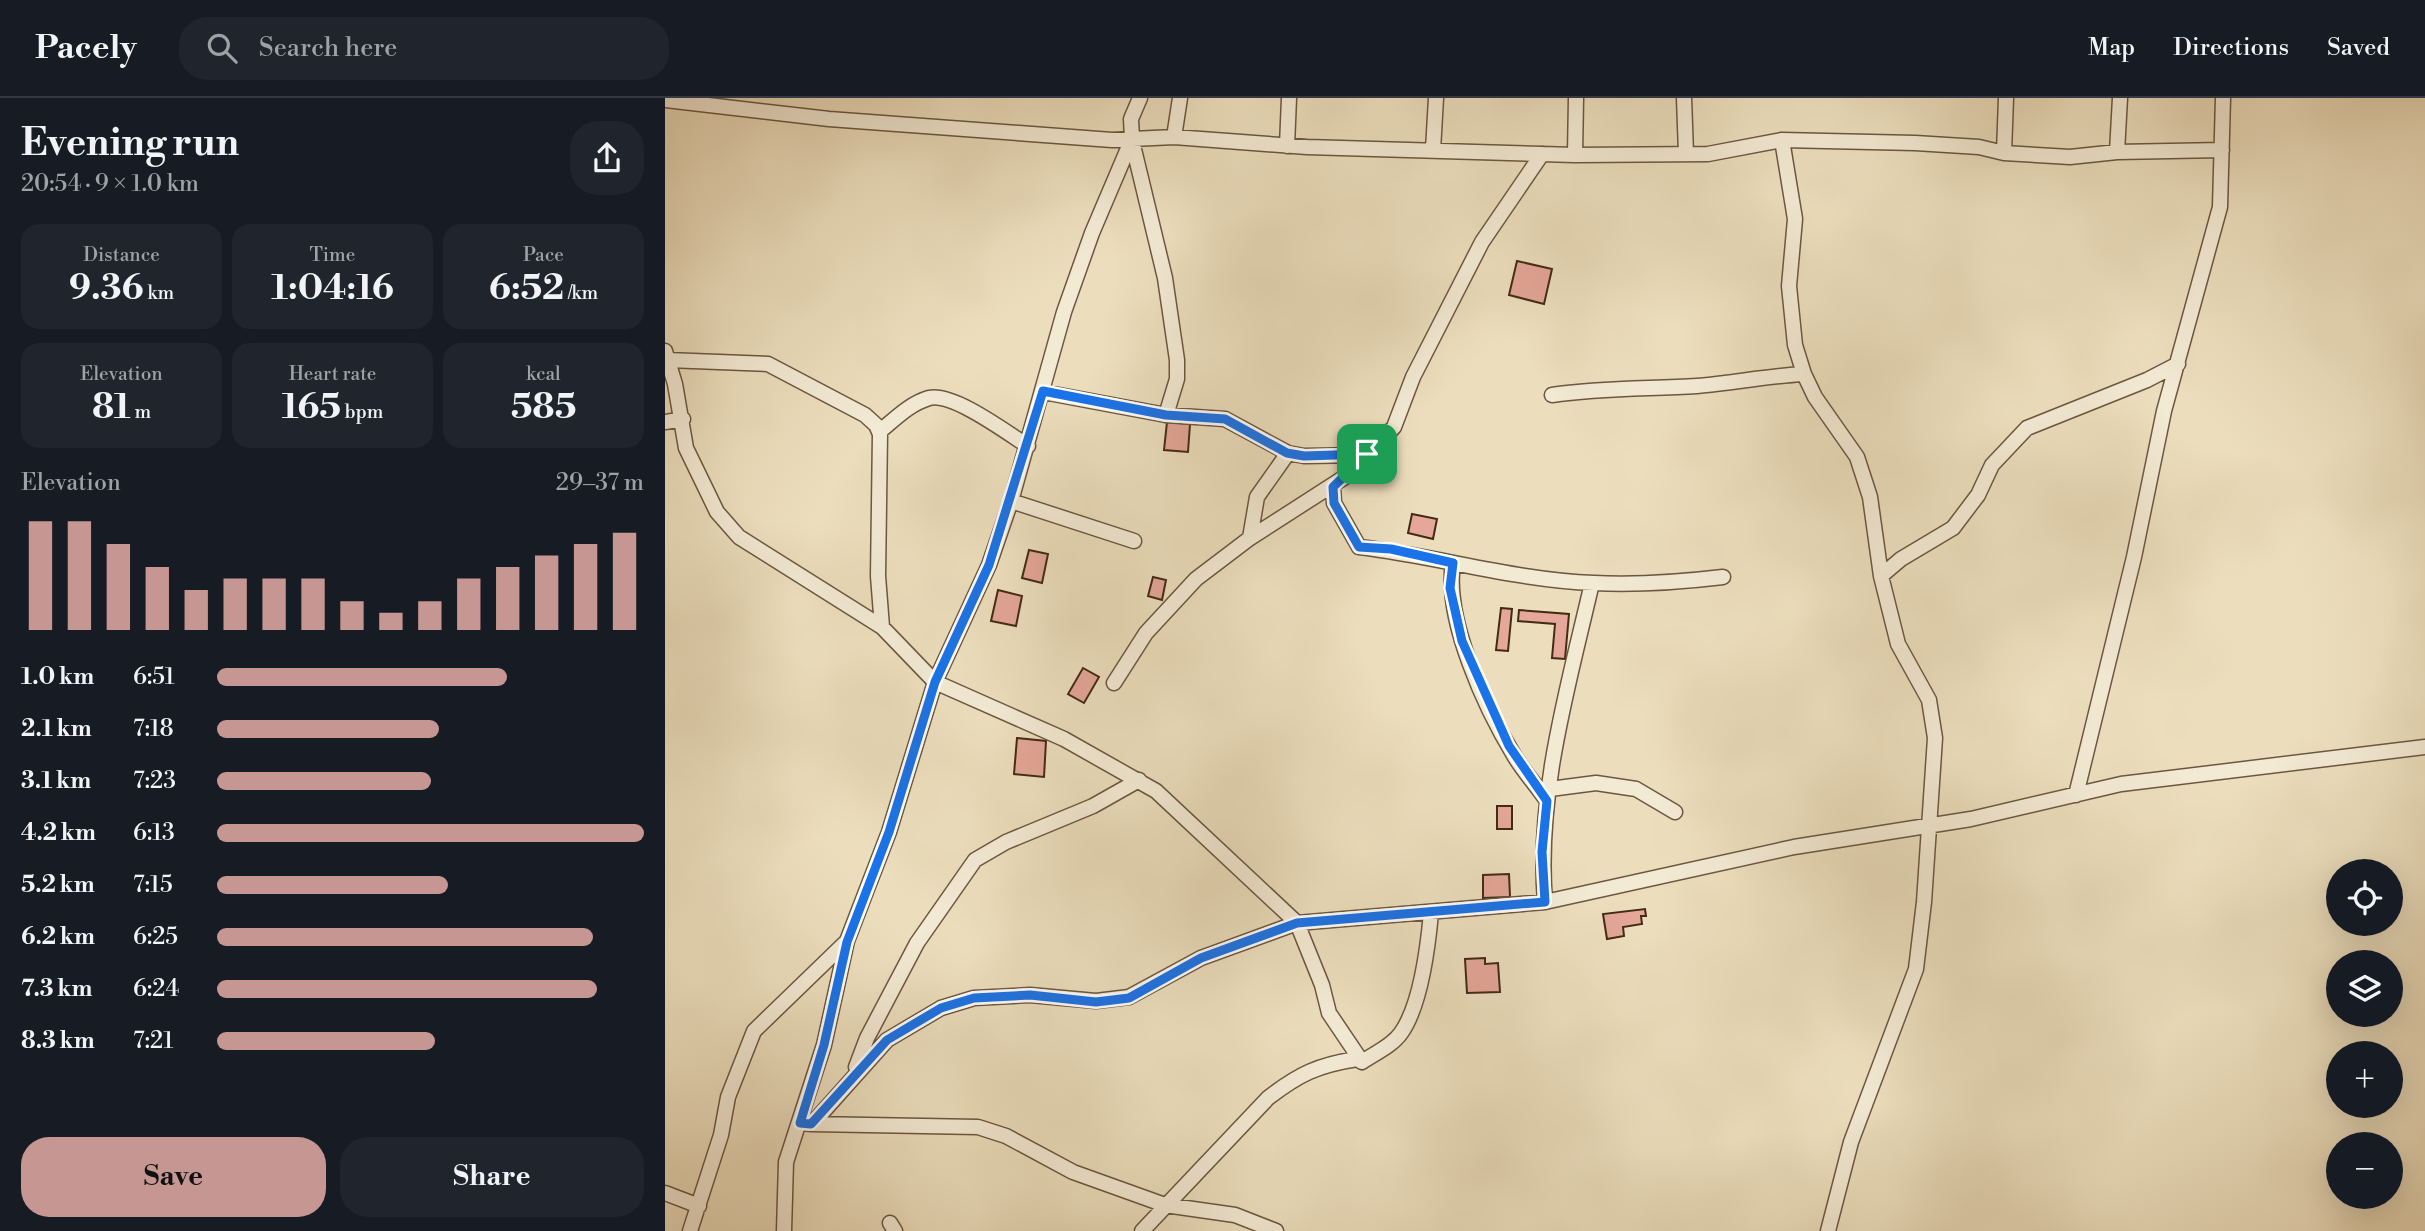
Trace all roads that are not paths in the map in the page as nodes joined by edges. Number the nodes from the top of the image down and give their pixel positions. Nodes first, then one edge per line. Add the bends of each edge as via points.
1 (1140, 98) edge
2 (1180, 98) edge
3 (1289, 98) edge
4 (1436, 98) edge
5 (1576, 98) edge
6 (1684, 98) edge
7 (2006, 98) edge
8 (2120, 98) edge
9 (2223, 98) edge
10 (665, 100) edge
11 (1174, 137) junction
12 (1132, 139) junction
13 (1782, 140) junction
14 (1287, 146) junction
15 (1433, 150) junction
16 (2222, 150) junction
17 (2117, 152) junction
18 (2004, 153) junction
19 (1542, 154) junction
20 (1686, 154) junction
21 (1575, 155) junction
22 (666, 356) edge
23 (2178, 364) junction
24 (1804, 374) junction
25 (1043, 391) junction
26 (1552, 395) dead end
27 (1166, 415) junction
28 (683, 419) junction
29 (665, 422) edge
30 (879, 432) junction
31 (1028, 446) junction
32 (1287, 453) junction
33 (1367, 454) junction
34 (1333, 487) junction
35 (1011, 501) junction
36 (1250, 538) junction
37 (1134, 541) dead end
38 (1453, 563) junction
39 (1881, 576) junction
40 (1723, 577) dead end
41 (1592, 583) junction
42 (882, 627) junction
43 (935, 682) junction
44 (1114, 683) dead end
45 (2425, 747) edge
46 (1139, 780) junction
47 (1548, 795) junction
48 (2076, 795) junction
49 (1675, 812) dead end
50 (1929, 825) junction
51 (1545, 902) junction
52 (1431, 913) junction
53 (1297, 923) junction
54 (847, 942) junction
55 (1363, 1062) junction
56 (852, 1077) junction
57 (806, 1124) junction
58 (665, 1194) edge
59 (1165, 1205) junction
60 (699, 1206) junction
61 (690, 1231) edge
62 (784, 1231) edge
63 (1142, 1231) edge
64 (1276, 1231) edge
65 (1828, 1231) edge

1 - 12 street via 1131,119
2 - 11 street
3 - 14 street
4 - 15 street
5 - 21 street
6 - 20 street
7 - 18 street
8 - 17 street
9 - 16 street
10 - 12 street via 829,119
11 - 12 street
11 - 14 street
12 - 25 street via 1080,265
12 - 27 street via 1165,278 1177,360 1177,379
13 - 18 street via 1954,145
13 - 20 street via 1731,151
13 - 24 street via 1795,219 1789,286 1795,345
14 - 15 street
15 - 19 street
16 - 17 street
16 - 23 street via 2220,207
17 - 18 street via 2070,157
19 - 21 street
19 - 33 street via 1482,242 1413,377 1394,427
20 - 21 street
22 - 28 street
22 - 30 street via 768,364 859,411
23 - 39 street via 2027,428 1992,465 1978,495 1952,528
23 - 48 street
24 - 26 street
24 - 39 street via 1857,457 1870,497
25 - 27 street
25 - 31 street
27 - 32 street via 1225,419
28 - 29 street
28 - 42 street via 686,447 698,476 717,512 739,537
30 - 31 street via 910,406 933,397 953,402
30 - 42 street
31 - 35 street
32 - 33 street
32 - 36 street via 1257,497
33 - 34 street
34 - 36 street
34 - 38 street via 1334,503 1359,547
35 - 37 street
35 - 43 street via 989,565
36 - 44 street via 1196,579 1162,614
38 - 41 street
38 - 47 street via 1450,588 1467,652 1509,746
39 - 50 street via 1898,644 1929,700 1933,718
40 - 41 street
41 - 47 street
42 - 43 street
43 - 46 street via 1064,739
43 - 54 street via 889,832
45 - 48 street via 2162,777
46 - 53 street via 1211,840
46 - 56 street via 975,860 916,943
47 - 49 street via 1596,783 1636,789
47 - 51 street via 1542,852
48 - 50 street
50 - 51 street via 1794,847
50 - 65 street via 1916,969 1851,1142
51 - 52 street
52 - 53 street
52 - 55 street via 1409,1019 1392,1043
53 - 55 street via 1329,1013
53 - 56 street via 1201,958 1129,998 1096,1002 1000,994 941,1008 887,1040
54 - 57 street
54 - 60 street via 754,1031 728,1097
55 - 59 street via 1357,1059 1317,1067 1286,1084
56 - 57 street
57 - 59 street via 978,1127 1006,1136 1073,1172
57 - 62 street via 786,1162
58 - 60 street
59 - 63 street
59 - 64 street via 1235,1215
60 - 61 street

